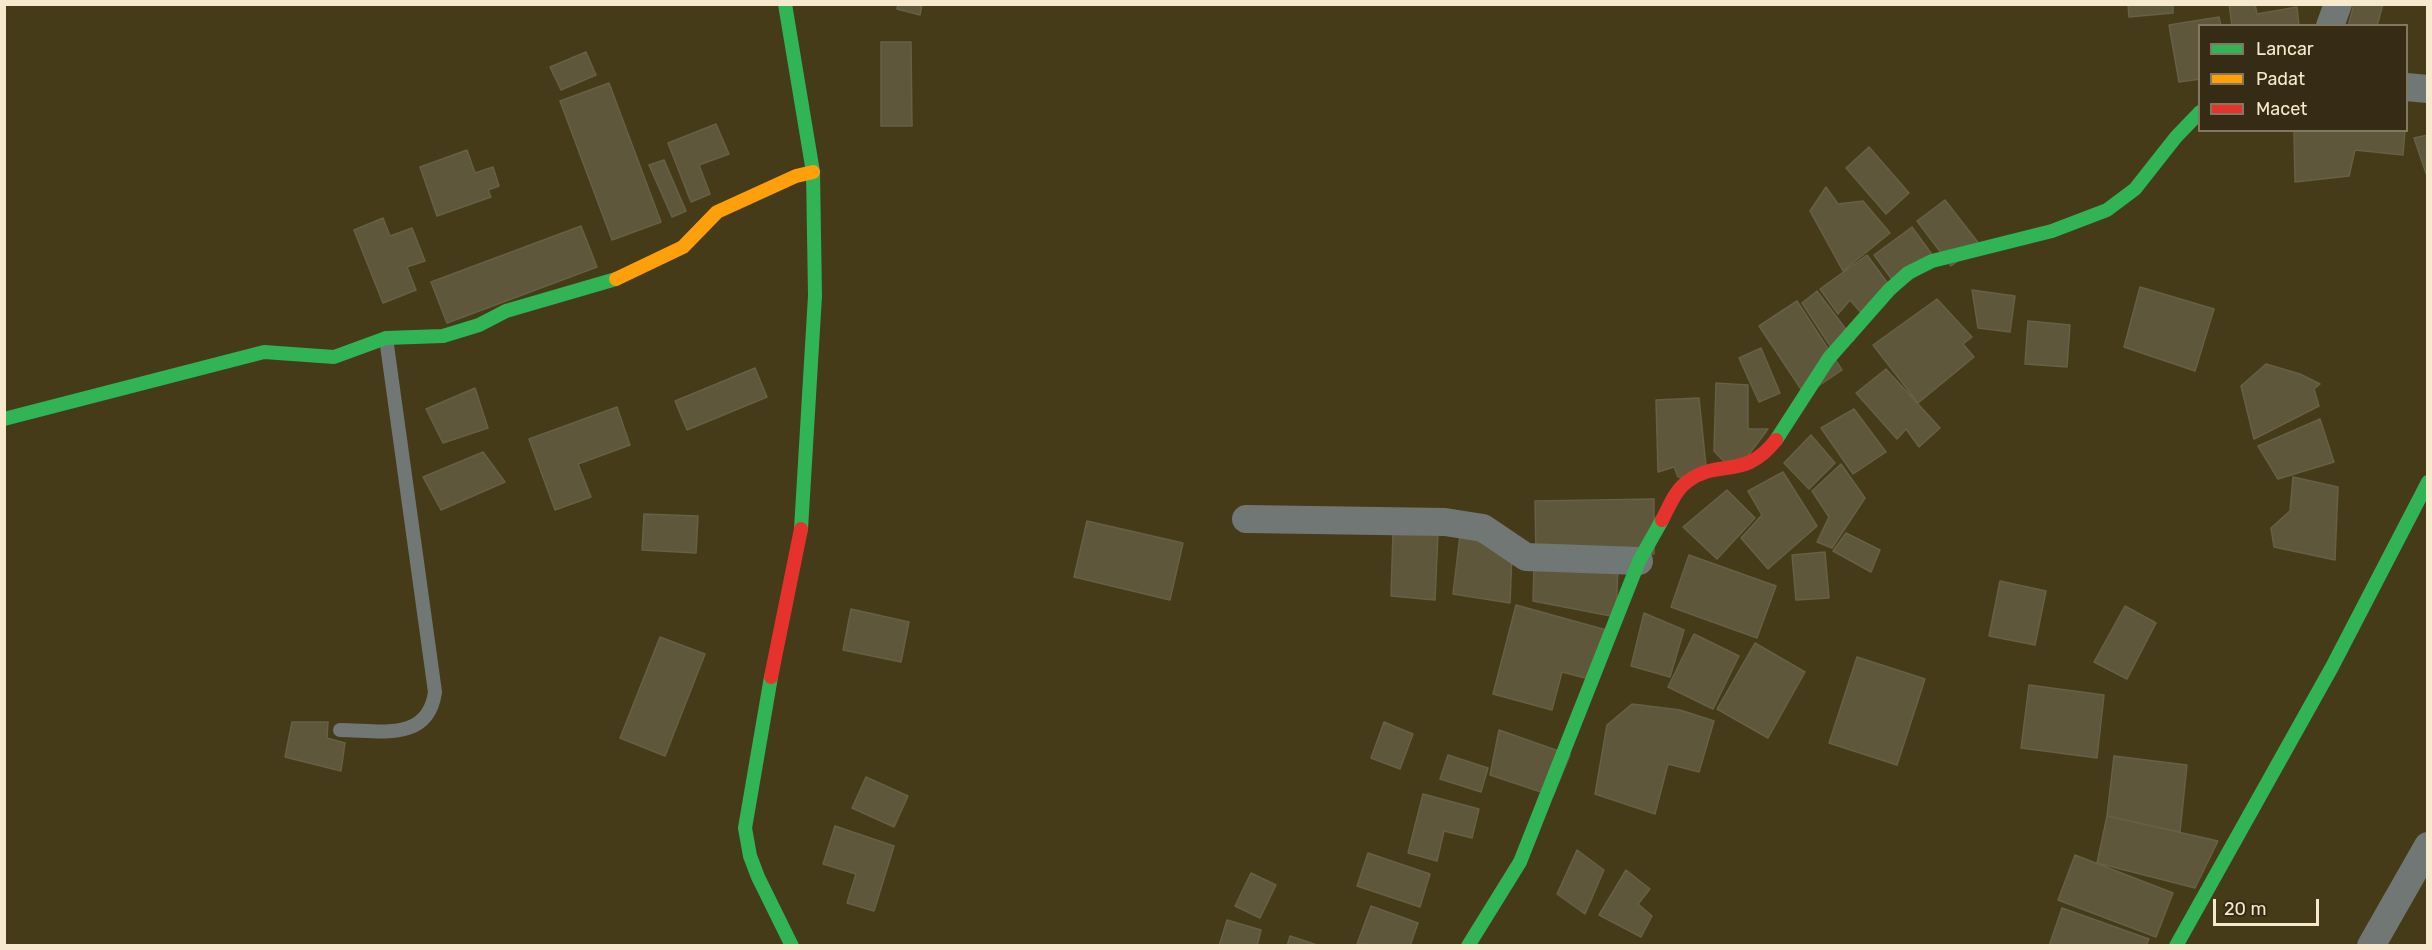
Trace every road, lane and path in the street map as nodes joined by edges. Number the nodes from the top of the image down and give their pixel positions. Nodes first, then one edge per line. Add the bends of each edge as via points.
1 (785, 4) edge
2 (2338, 4) edge
3 (2331, 24) edge
4 (2408, 87) edge
5 (2427, 89) edge
6 (2198, 113) edge
7 (813, 172) junction
8 (386, 338) junction
9 (4, 419) edge
10 (2427, 482) edge
11 (1246, 519) dead end
12 (1639, 561) junction
13 (340, 730) dead end
14 (2427, 846) edge
15 (792, 945) edge
16 (1468, 945) edge
17 (2176, 945) edge
18 (2371, 945) edge

1 - 7 main road
2 - 3 street
4 - 5 street
6 - 12 main road via 2166,148 2148,178 2107,210 2077,224 1982,247 1910,271 1888,290 1826,363 1764,454 1746,466 1688,479 1673,496
7 - 8 main road via 717,212 683,247 613,280 506,311 479,325 443,336
7 - 15 main road via 815,296 802,522 745,828 758,878
8 - 9 main road via 334,357 264,352
8 - 13 lane via 435,692 426,718 414,727 399,731
10 - 17 main road via 2337,657
11 - 12 street via 1445,522 1483,528 1526,557
12 - 16 main road via 1520,861
14 - 18 street

